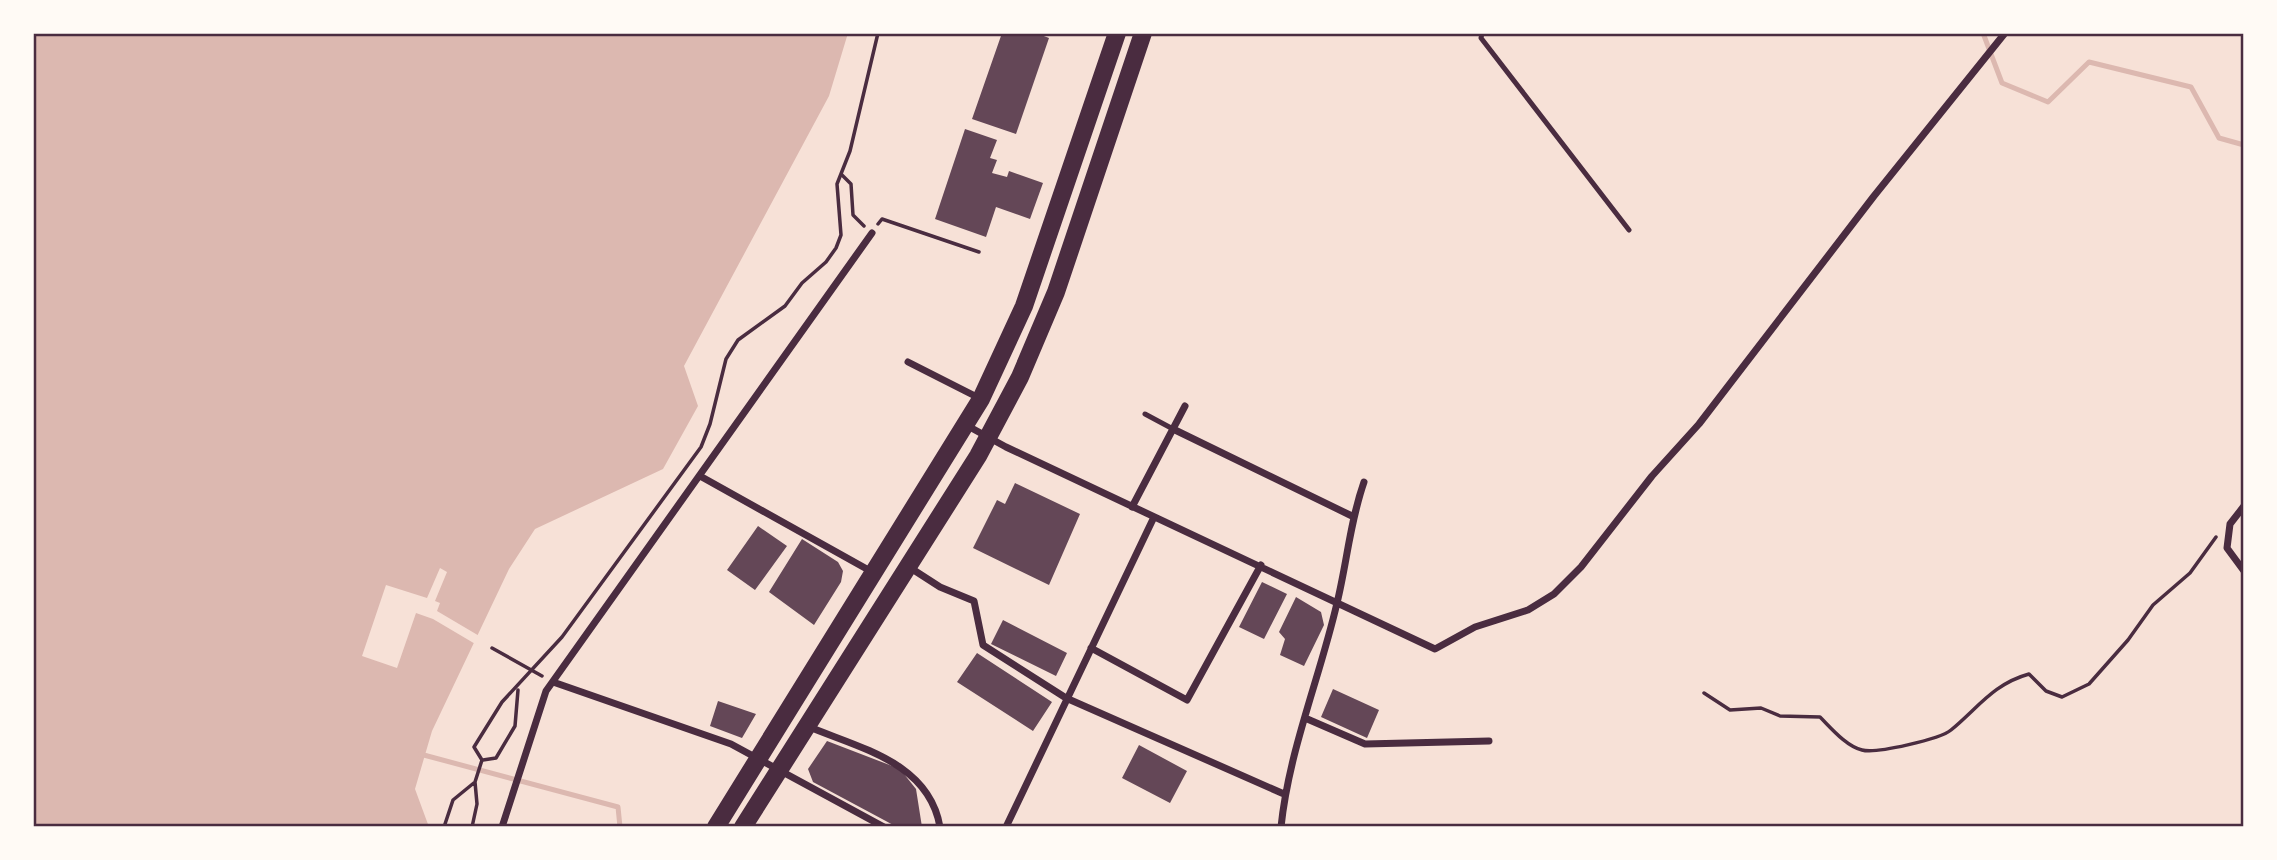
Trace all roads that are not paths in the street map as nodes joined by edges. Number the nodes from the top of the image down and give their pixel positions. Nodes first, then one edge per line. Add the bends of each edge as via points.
1 (1117, 33) edge
2 (1143, 33) edge
3 (1482, 33) edge
4 (2005, 33) edge
5 (1629, 230) dead end
6 (872, 233) road end
7 (908, 362) dead end
8 (981, 399) junction
9 (1185, 406) dead end
10 (1145, 414) dead end
11 (967, 425) junction
12 (1173, 429) junction
13 (989, 438) junction
14 (700, 476) junction
15 (1364, 482) dead end
16 (2244, 506) edge
17 (1132, 507) junction
18 (1352, 516) junction
19 (1154, 517) junction
20 (1261, 565) junction
21 (907, 566) junction
22 (2244, 571) edge
23 (874, 573) junction
24 (1337, 602) junction
25 (1091, 648) junction
26 (553, 682) junction
27 (1066, 698) junction
28 (1306, 718) junction
29 (806, 726) junction
30 (1489, 741) dead end
31 (757, 760) junction
32 (777, 771) junction
33 (1284, 793) junction
34 (502, 827) edge
35 (716, 827) edge
36 (743, 827) edge
37 (884, 827) edge
38 (940, 827) edge
39 (1006, 827) edge
40 (1281, 827) edge

1 - 8 main road via 1024,306
2 - 13 main road via 1056,292
3 - 5 lane via 1481,38
4 - 24 street via 1699,424 1554,594 1528,611 1475,627 1435,649
6 - 14 street
7 - 8 street
8 - 11 main road
9 - 12 street
10 - 12 lane
11 - 13 street
11 - 23 main road
12 - 17 street
12 - 18 street
13 - 17 street
13 - 21 main road
14 - 23 street
14 - 26 street
15 - 18 street
16 - 22 street via 2230,524 2227,548
17 - 19 street
18 - 24 street
19 - 20 street
19 - 25 street
20 - 24 street
20 - 25 street via 1187,699
21 - 27 street via 974,601 983,645
21 - 29 main road
23 - 31 main road
24 - 28 street
25 - 27 street
26 - 31 street via 731,744
26 - 34 street via 546,691
27 - 33 street
27 - 39 street
28 - 30 street via 1365,744
28 - 33 street
29 - 32 main road
29 - 38 street via 902,765 930,795
31 - 32 street
31 - 35 main road
32 - 36 main road
32 - 37 street
33 - 40 street

